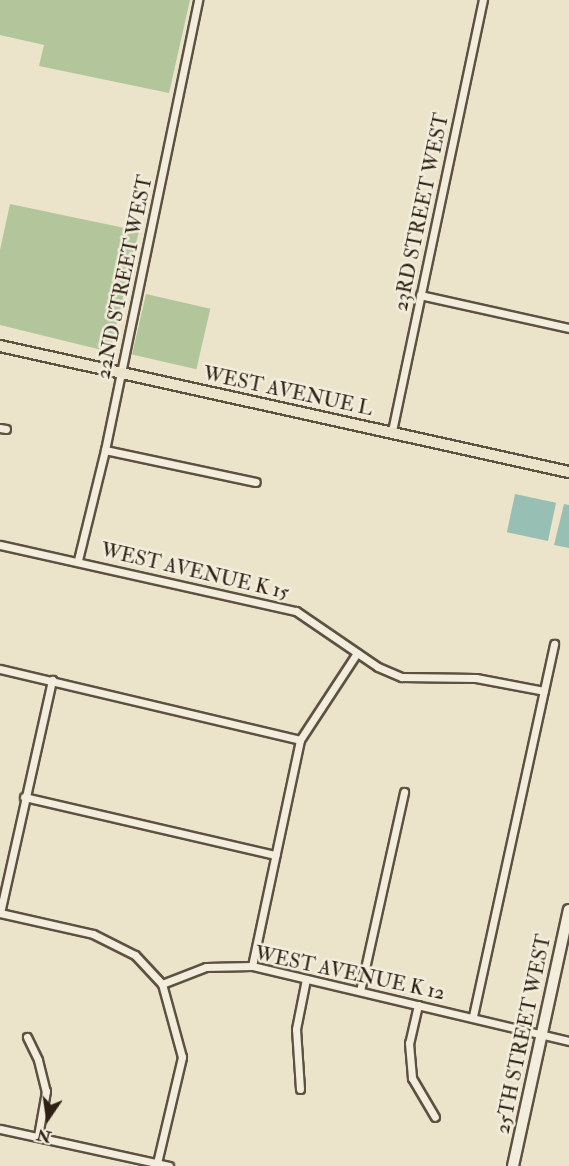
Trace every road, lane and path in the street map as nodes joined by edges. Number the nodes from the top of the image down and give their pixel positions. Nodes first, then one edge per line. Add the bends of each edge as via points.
1 (198, 0) edge
2 (483, 0) edge
3 (420, 295) junction
4 (569, 328) edge
5 (0, 346) edge
6 (120, 373) junction
7 (392, 431) junction
8 (105, 450) junction
9 (569, 472) edge
10 (256, 482) dead end
11 (0, 545) edge
12 (78, 560) junction
13 (554, 644) dead end
14 (357, 653) junction
15 (0, 669) edge
16 (52, 680) junction
17 (544, 691) junction
18 (300, 740) junction
19 (405, 792) dead end
20 (24, 797) junction
21 (275, 855) junction
22 (569, 910) edge
23 (0, 913) edge
24 (252, 966) junction
25 (306, 979) junction
26 (162, 984) junction
27 (360, 991) junction
28 (418, 1005) junction
29 (473, 1016) junction
30 (540, 1034) junction
31 (27, 1037) dead end
32 (569, 1041) edge
33 (300, 1089) dead end
34 (435, 1117) dead end
35 (0, 1129) edge
36 (38, 1136) junction
37 (158, 1163) junction
38 (169, 1166) edge
39 (513, 1166) edge

1 - 6 street, 22ND STREET WEST
2 - 3 street, 23RD STREET WEST
3 - 4 street
3 - 7 street, 23RD STREET WEST
5 - 6 main road, WEST AVENUE L
6 - 7 main road, WEST AVENUE L
6 - 8 street, 22ND STREET WEST
7 - 9 main road, WEST AVENUE L
8 - 10 street
8 - 12 street, 22ND STREET WEST
11 - 12 street, WEST AVENUE K 15
12 - 14 street, WEST AVENUE K 15 via 296,611
13 - 17 street
14 - 17 street, WEST AVENUE K 15 via 402,677 476,678
14 - 18 street
15 - 16 street
16 - 18 street
16 - 20 street
17 - 29 street
18 - 21 street
19 - 27 street
20 - 21 street
20 - 23 street
21 - 24 street
22 - 30 street, 25TH STREET WEST
23 - 26 street via 93,934 135,955
24 - 25 street, WEST AVENUE K 12
24 - 26 street, WEST AVENUE K 12 via 206,967
25 - 27 street, WEST AVENUE K 12
25 - 33 street via 296,1029
26 - 37 street via 182,1058
27 - 28 street, WEST AVENUE K 12
28 - 29 street, WEST AVENUE K 12
28 - 34 street via 409,1043 412,1078
29 - 30 street, WEST AVENUE K 12
30 - 32 street, WEST AVENUE K 12
30 - 39 street, 25TH STREET WEST
31 - 36 street via 46,1091
35 - 36 street
36 - 37 street
37 - 38 street

